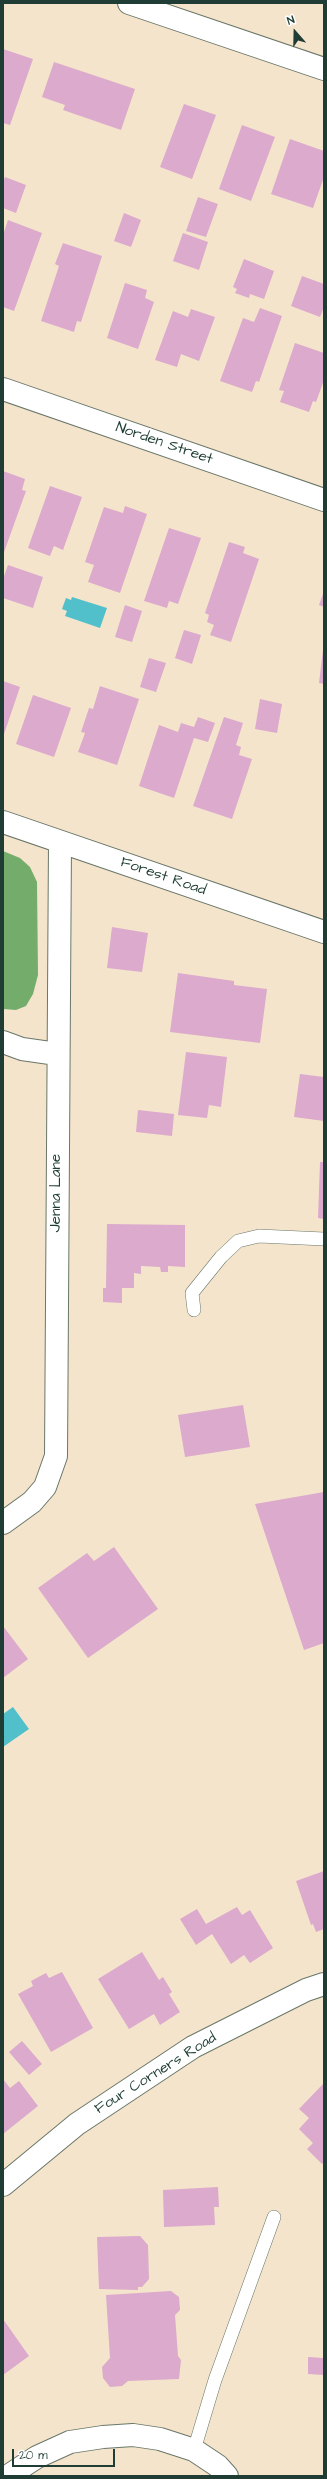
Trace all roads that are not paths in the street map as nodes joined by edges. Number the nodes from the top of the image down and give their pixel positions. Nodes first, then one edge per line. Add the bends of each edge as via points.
1 (130, 3) edge
2 (324, 69) edge
3 (3, 389) edge
4 (324, 500) edge
5 (3, 822) edge
6 (60, 842) junction
7 (324, 932) edge
8 (3, 1042) edge
9 (57, 1054) junction
10 (324, 1239) edge
11 (194, 1310) dead end
12 (3, 1523) edge
13 (324, 1984) edge
14 (3, 2185) edge
15 (274, 2217) dead end
16 (194, 2450) junction
17 (8, 2476) edge
18 (227, 2476) edge

1 - 2 street
3 - 4 street, Norden Street
5 - 6 street, Forest Road
6 - 7 street, Forest Road
6 - 9 street, Jenna Lane
8 - 9 street via 22,1049
9 - 12 street, Jenna Lane via 56,1456 45,1487 32,1502
10 - 11 lane via 259,1236 238,1241 221,1257 192,1293
13 - 14 street, Four Corners Road via 306,1990 192,2047 77,2124
15 - 16 lane via 215,2380
16 - 17 street via 160,2439 133,2435 103,2437 70,2442 43,2454
16 - 18 street via 218,2466

